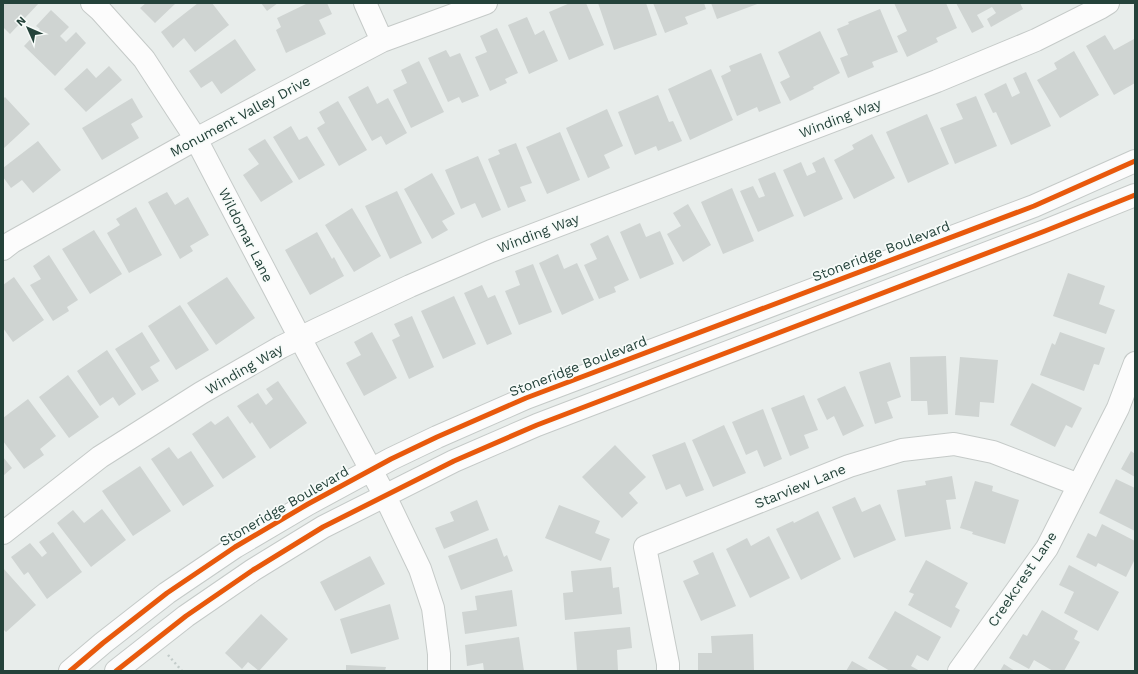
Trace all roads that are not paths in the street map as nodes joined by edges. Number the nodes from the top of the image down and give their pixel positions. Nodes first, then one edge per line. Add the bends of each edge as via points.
1 (92, 3) edge
2 (365, 3) edge
3 (486, 3) edge
4 (1108, 3) edge
5 (382, 41) junction
6 (196, 139) junction
7 (1135, 161) edge
8 (1135, 195) edge
9 (6, 241) edge
10 (300, 338) junction
11 (1135, 363) edge
12 (378, 483) junction
13 (1079, 484) junction
14 (3, 533) edge
15 (70, 671) edge
16 (116, 671) edge
17 (439, 671) edge
18 (668, 671) edge
19 (959, 671) edge

1 - 6 street, Wildomar Lane via 144,59
2 - 5 street
3 - 5 street, Monument Valley Drive
4 - 10 street, Winding Way via 1036,40 937,81 491,251
5 - 6 street, Monument Valley Drive
6 - 9 street, Monument Valley Drive
6 - 10 street, Wildomar Lane
7 - 12 street, Stoneridge Boulevard via 1034,206 526,398 437,437
8 - 12 street, Stoneridge Boulevard via 537,425 454,461
10 - 12 street, Wildomar Lane
10 - 14 street, Winding Way via 200,393 100,457
11 - 13 street, Creekcrest Lane via 1118,408
12 - 15 street, Stoneridge Boulevard via 308,504 229,551 167,593
12 - 16 street, Stoneridge Boulevard via 323,527 253,570 186,616
12 - 17 street, Wildomar Lane via 420,569 434,608 440,654
13 - 18 street, Starview Lane via 993,452 954,444 902,450 849,466 645,547
13 - 19 street, Creekcrest Lane via 1047,548

